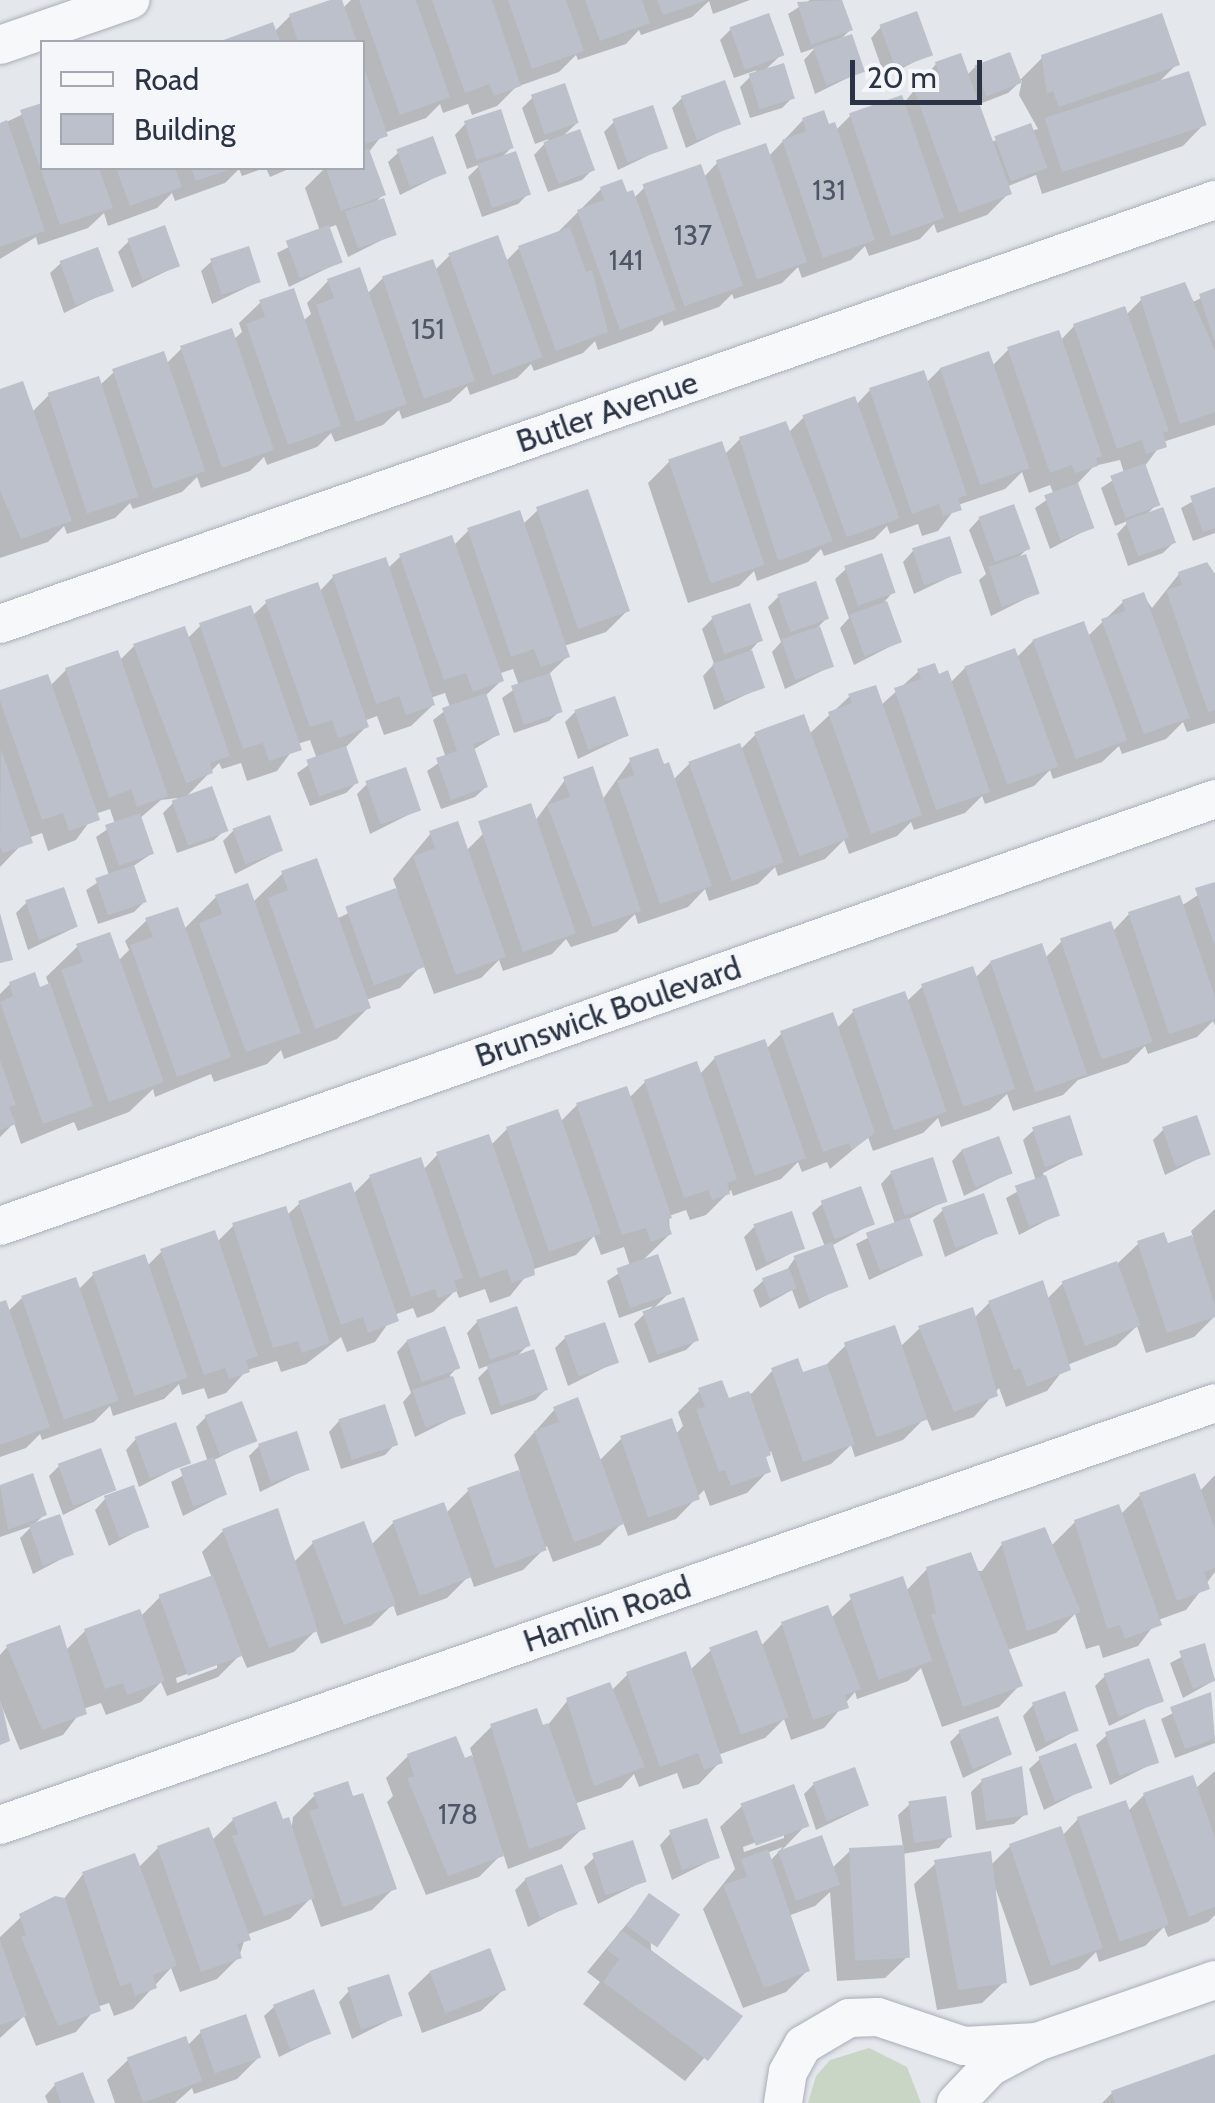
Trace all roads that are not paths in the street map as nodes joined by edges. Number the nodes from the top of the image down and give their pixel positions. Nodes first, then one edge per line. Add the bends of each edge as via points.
1 (130, 0) edge
2 (0, 46) edge
3 (1215, 200) edge
4 (0, 624) edge
5 (1215, 799) edge
6 (0, 1226) edge
7 (1215, 1403) edge
8 (0, 1825) edge
9 (1215, 1980) edge
10 (892, 2021) junction
11 (1037, 2042) junction
12 (783, 2103) edge
13 (948, 2103) edge
14 (956, 2103) edge

1 - 2 street
3 - 4 street, Butler Avenue
5 - 6 street, Brunswick Boulevard
7 - 8 street, Hamlin Road
9 - 11 street
10 - 11 street via 964,2046
10 - 12 street via 848,2018 815,2034 788,2072
10 - 13 street via 933,2052
11 - 14 street via 990,2067

